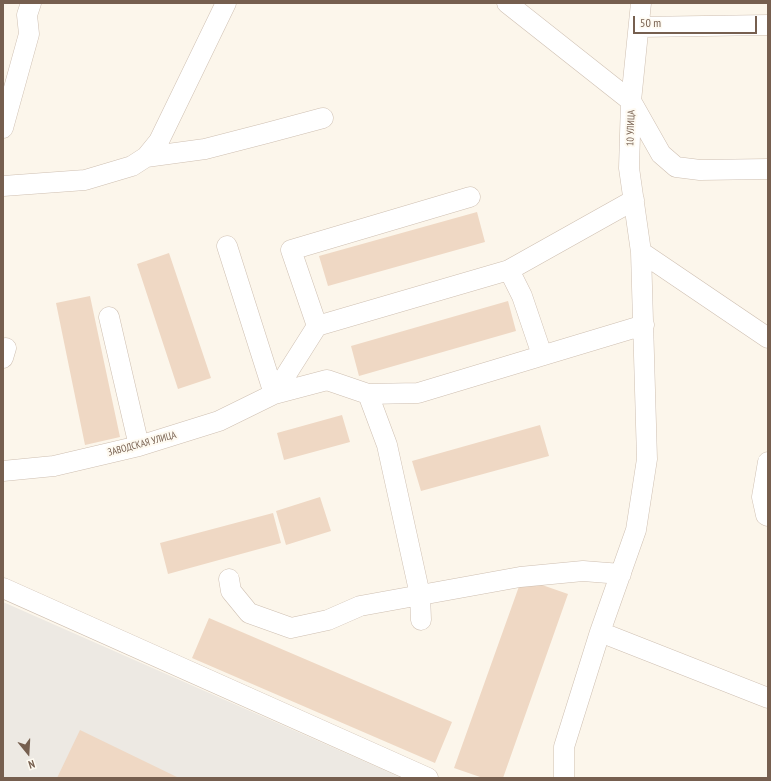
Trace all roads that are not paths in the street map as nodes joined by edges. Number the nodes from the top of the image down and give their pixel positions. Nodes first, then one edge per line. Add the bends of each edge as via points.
1 (31, 3) edge
2 (226, 3) edge
3 (507, 3) edge
4 (641, 3) edge
5 (768, 25) edge
6 (639, 27) junction
7 (631, 100) junction
8 (323, 118) dead end
9 (3, 128) edge
10 (146, 158) junction
11 (768, 169) edge
12 (3, 186) edge
13 (470, 197) dead end
14 (634, 200) junction
15 (227, 246) dead end
16 (641, 252) junction
17 (509, 270) junction
18 (108, 317) dead end
19 (644, 325) junction
20 (317, 326) junction
21 (768, 338) edge
22 (542, 356) junction
23 (274, 394) junction
24 (368, 394) junction
25 (139, 446) junction
26 (768, 462) edge
27 (3, 471) edge
28 (768, 516) edge
29 (621, 574) junction
30 (229, 579) dead end
31 (3, 588) edge
32 (420, 594) junction
33 (421, 620) dead end
34 (600, 632) junction
35 (768, 698) edge
36 (428, 778) edge
37 (564, 778) edge

1 - 9 street via 27,15 29,34
2 - 10 street via 159,141
3 - 7 street
4 - 6 street, 10 УЛИЦА
5 - 6 street
6 - 7 street, 10 УЛИЦА
7 - 11 street via 661,154 676,167 700,170
7 - 14 street, 10 УЛИЦА via 629,168
8 - 10 street via 205,149
10 - 12 street via 132,166 85,180
13 - 20 street via 291,250
14 - 16 street, 10 УЛИЦА
14 - 17 street
15 - 23 street
16 - 19 street, 10 УЛИЦА
16 - 21 street
17 - 20 street
17 - 22 street via 522,296
18 - 25 street
19 - 22 street, ЗАВОДСКАЯ УЛИЦА
19 - 29 street, 10 УЛИЦА via 647,459 636,530
20 - 23 street
22 - 24 street, ЗАВОДСКАЯ УЛИЦА via 418,393
23 - 24 street, ЗАВОДСКАЯ УЛИЦА via 327,380
23 - 25 street, ЗАВОДСКАЯ УЛИЦА via 219,421
24 - 32 street via 387,445
25 - 27 street, ЗАВОДСКАЯ УЛИЦА via 54,466
26 - 28 street via 762,497
29 - 32 street via 583,571 520,577
29 - 34 street, 10 УЛИЦА
30 - 32 street via 231,591 249,613 291,628 328,620 360,606
31 - 36 street
32 - 33 street
34 - 35 street
34 - 37 street, 10 УЛИЦА via 564,747

